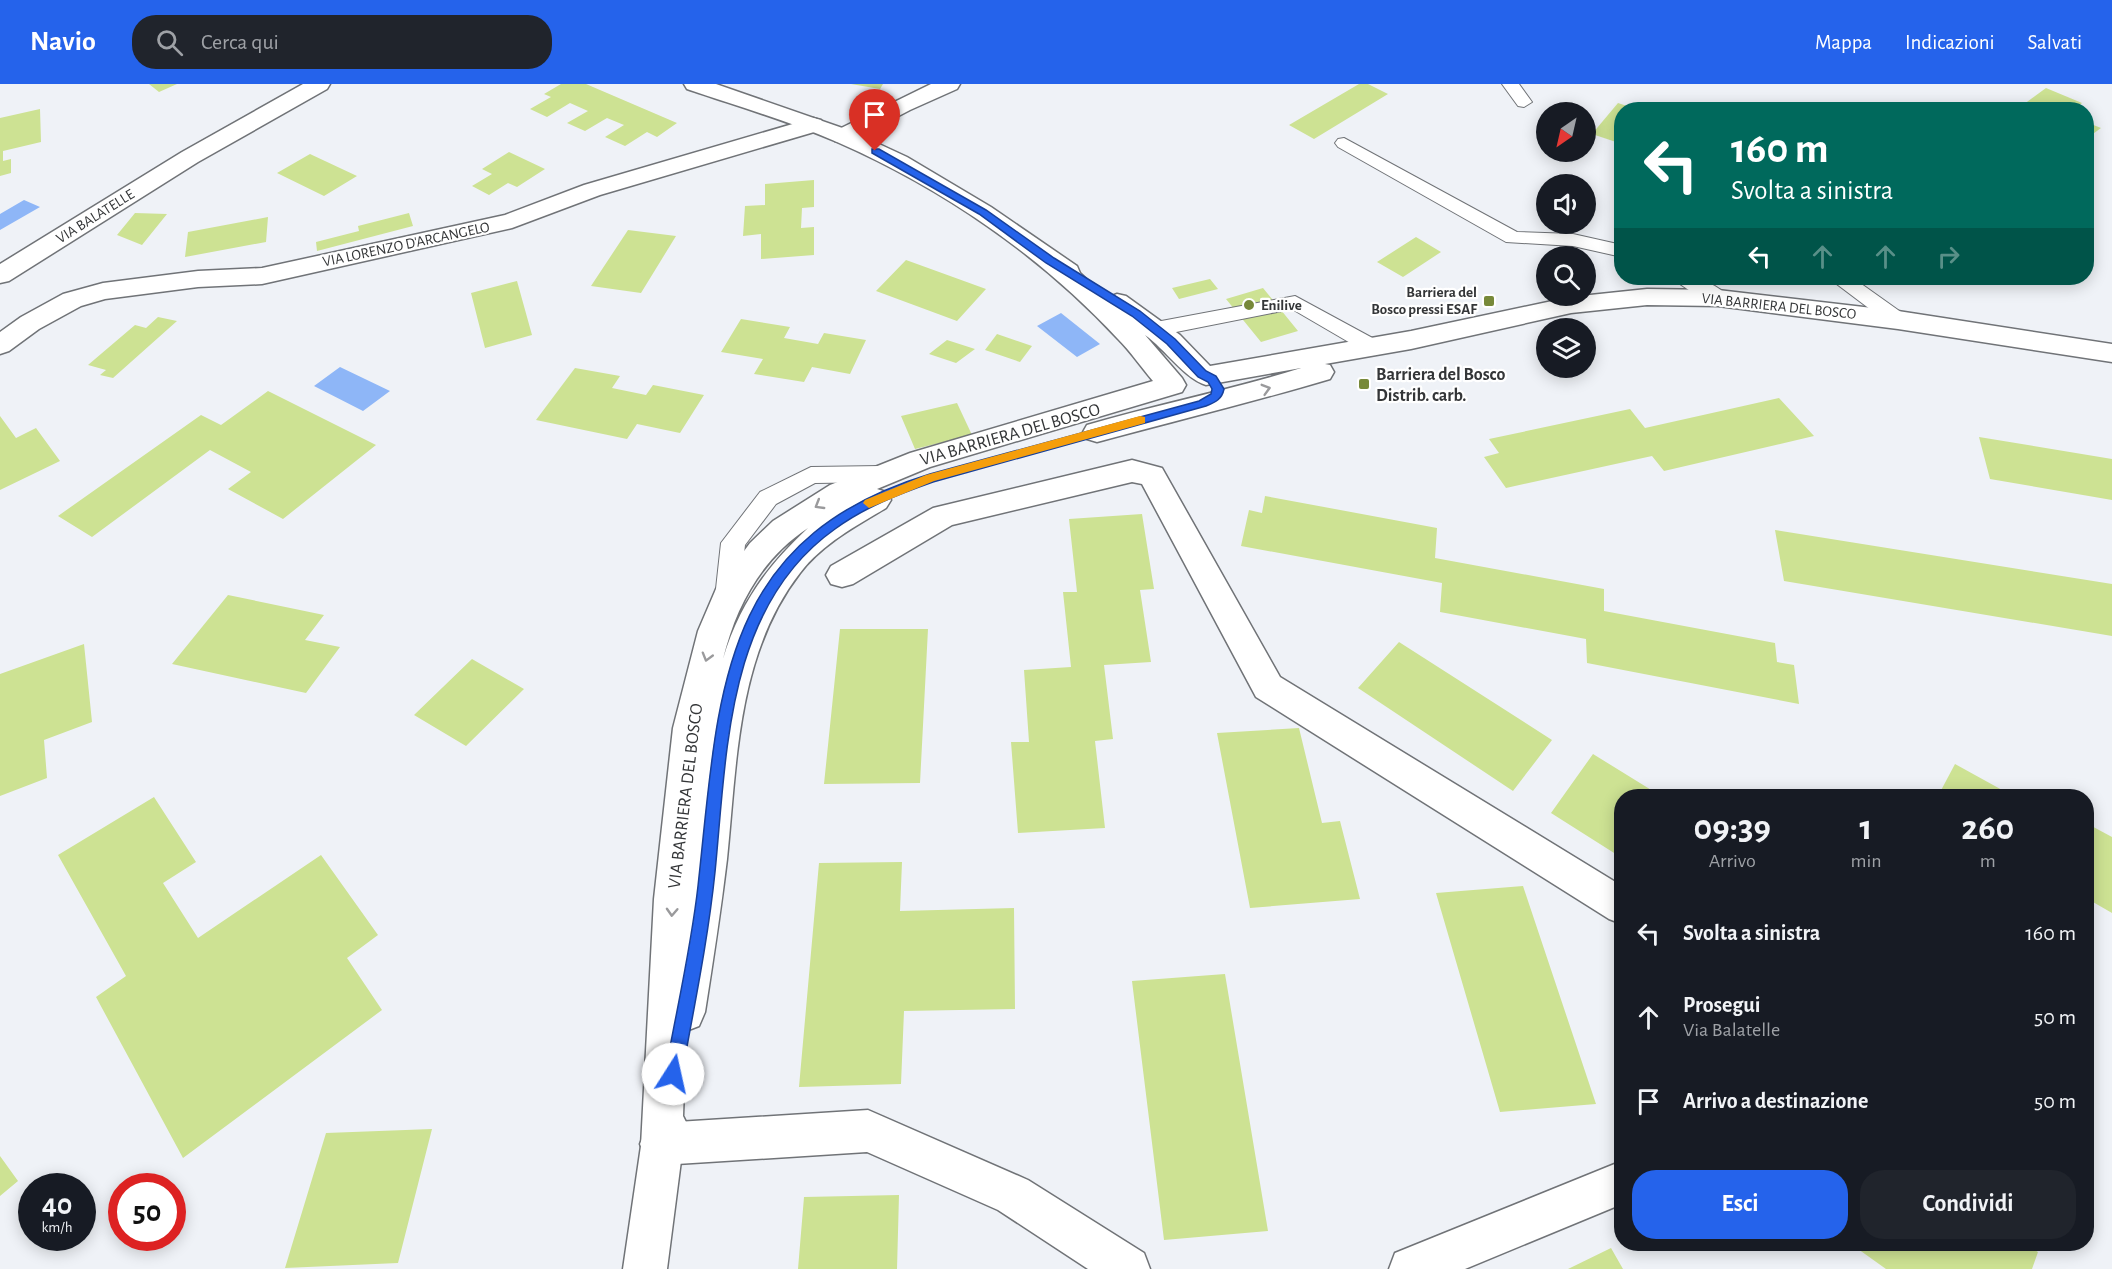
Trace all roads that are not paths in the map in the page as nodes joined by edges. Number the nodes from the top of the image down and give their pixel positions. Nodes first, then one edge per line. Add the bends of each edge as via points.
1 (291, 84) edge
2 (319, 84) edge
3 (694, 84) edge
4 (949, 84) edge
5 (1510, 84) edge
6 (1524, 102) dead end
7 (813, 125) junction
8 (843, 135) junction
9 (1344, 144) dead end
10 (190, 157) junction
11 (1614, 249) edge
12 (0, 275) edge
13 (1696, 285) edge
14 (1850, 285) edge
15 (1718, 298) junction
16 (1898, 320) junction
17 (1153, 336) junction
18 (1411, 340) junction
19 (0, 345) edge
20 (1371, 346) junction
21 (2112, 353) edge
22 (1237, 369) junction
23 (1172, 386) junction
24 (1205, 389) junction
25 (1124, 401) junction
26 (842, 576) dead end
27 (1614, 902) edge
28 (661, 1144) junction
29 (1614, 1185) edge
30 (645, 1269) edge
31 (1128, 1269) edge
32 (1411, 1269) edge

1 - 10 main road
2 - 10 main road
3 - 7 main road
4 - 8 main road
5 - 6 lane
7 - 8 main road
7 - 19 main road, VIA LORENZO D'ARCANGELO via 592,190 512,221 262,276 198,279 103,291 72,300
8 - 17 main road via 982,212 1050,261 1106,310
9 - 11 lane via 1513,238 1573,240
10 - 12 main road, VIA BALATELLE
13 - 15 lane
14 - 16 lane
15 - 16 main road, VIA BARRIERA DEL BOSCO
15 - 18 main road, VIA BARRIERA DEL BOSCO via 1647,297 1572,305
16 - 21 main road, VIA BARRIERA DEL BOSCO
17 - 20 lane via 1295,302
17 - 22 main road via 1203,359
17 - 23 main road via 1157,371
17 - 24 main road
17 - 25 main road via 1140,363 1136,387
18 - 20 main road
24 -> 18 main road via 1252,393
20 - 22 main road
22 - 24 main road
23 - 24 main road via 1182,401
23 - 25 main road, VIA BARRIERA DEL BOSCO
24 - 28 main road, VIA BARRIERA DEL BOSCO via 930,478 855,510 812,540 764,597 732,678 703,912
25 -> 28 main road, VIA BARRIERA DEL BOSCO via 920,460 840,493 784,529 761,551 727,598 711,642 690,728 673,899
26 - 27 main road via 945,516 1132,471 1152,476 1268,687
28 - 30 main road, VIA BARRIERA DEL BOSCO
28 - 31 main road via 868,1131 1013,1195
29 - 32 main road

